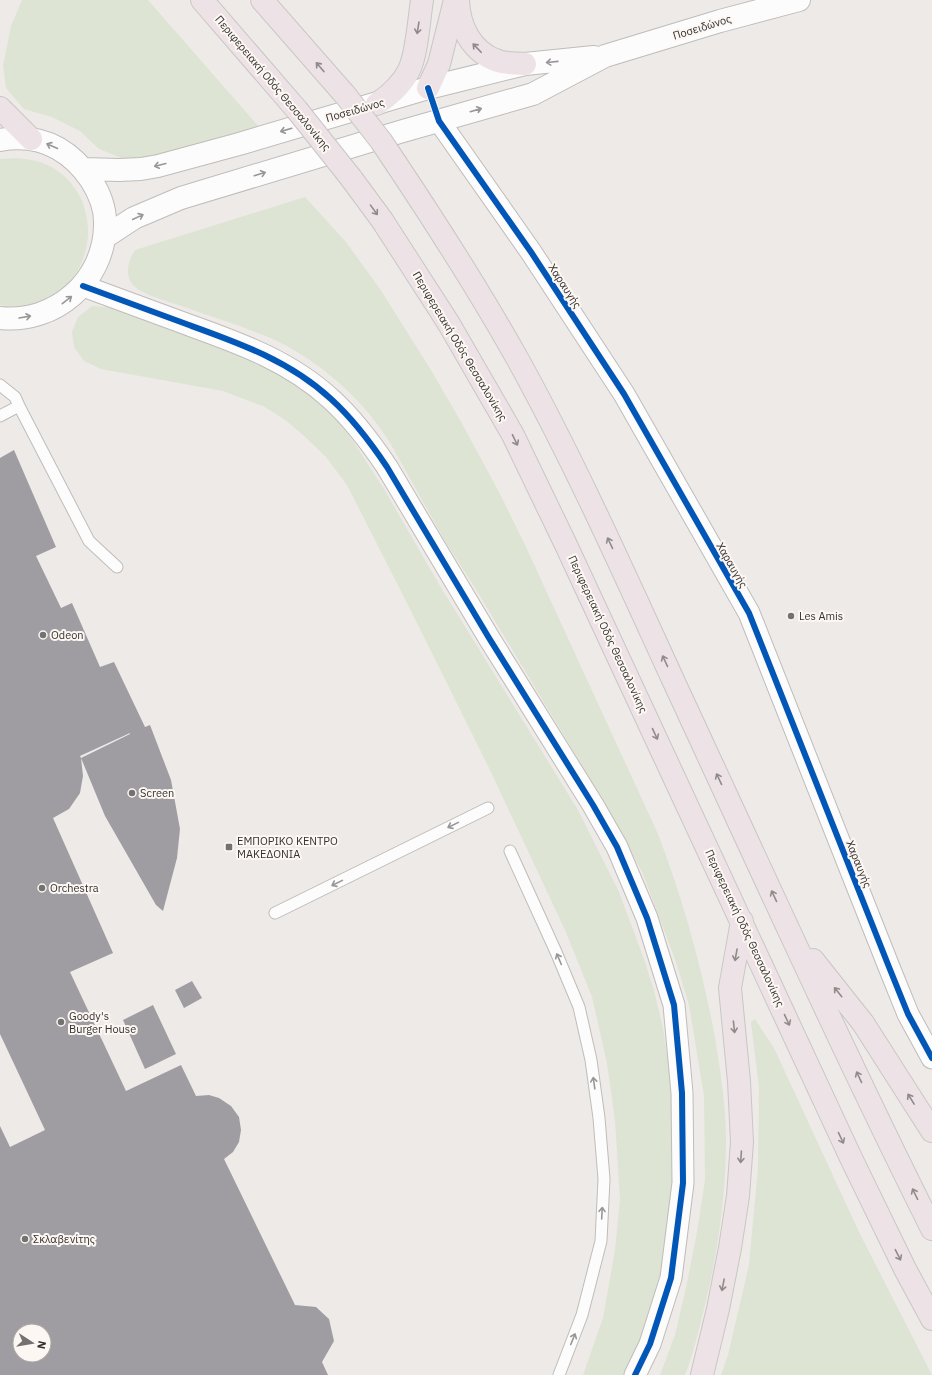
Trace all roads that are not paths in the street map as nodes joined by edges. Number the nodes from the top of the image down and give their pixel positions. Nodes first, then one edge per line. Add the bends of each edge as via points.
1 (202, 0) edge
2 (262, 0) edge
3 (422, 0) edge
4 (456, 0) edge
5 (799, 0) edge
6 (414, 56) junction
7 (605, 56) junction
8 (526, 64) junction
9 (428, 88) junction
10 (377, 104) junction
11 (0, 108) edge
12 (439, 121) junction
13 (0, 140) edge
14 (31, 140) junction
15 (83, 169) junction
16 (105, 237) junction
17 (83, 286) junction
18 (0, 318) edge
19 (0, 385) edge
20 (19, 406) junction
21 (0, 416) edge
22 (117, 567) dead end
23 (488, 808) dead end
24 (510, 851) dead end
25 (275, 913) dead end
26 (742, 921) junction
27 (790, 932) junction
28 (932, 1058) edge
29 (932, 1131) edge
30 (932, 1229) edge
31 (932, 1319) edge
32 (559, 1375) edge
33 (635, 1375) edge
34 (702, 1375) edge

1 -> 26 highway, Περιφερειακή Οδός Θεσσαλονίκης, bridge via 297,110 382,220 482,380 513,435 566,545
27 -> 2 highway, bridge via 574,465 505,338 442,234 377,136 346,96
3 -> 6 highway
8 -> 4 highway via 498,61 482,54 472,44 463,26
4 - 9 highway via 439,64
5 - 7 street, Ποσειδώνος
6 - 9 highway
6 - 10 highway via 399,85
7 -> 8 street, Ποσειδώνος
12 -> 7 street, Ποσειδώνος via 533,94
8 - 9 street, Ποσειδώνος
9 - 10 street, Ποσειδώνος
9 - 12 street
10 -> 15 street, Ποσειδώνος via 158,166 119,170
11 - 14 highway
16 -> 12 street, Ποσειδώνος via 134,218 181,198
12 - 28 street, Χαραυγής via 531,252 624,394 749,613 908,1014
13 - 14 street
15 -> 14 street via 73,158 60,150 44,142
15 - 16 street via 101,200
16 - 17 street via 97,264
18 -> 17 street via 21,318 49,311
17 - 33 street via 265,354 331,398 374,447 617,847 647,918 674,1005 682,1093 683,1183 671,1278 650,1344
19 - 20 lane via 15,397
20 - 21 lane
20 - 22 lane via 89,541
23 -> 25 lane
32 -> 24 lane via 582,1315 601,1241 604,1178 599,1118 591,1060 579,1006
26 -> 31 highway, Περιφερειακή Οδός Θεσσαλονίκης via 877,1214
26 -> 34 highway via 730,988 739,1074 742,1142 738,1196 718,1309
29 -> 27 highway via 863,1023
30 -> 27 highway

